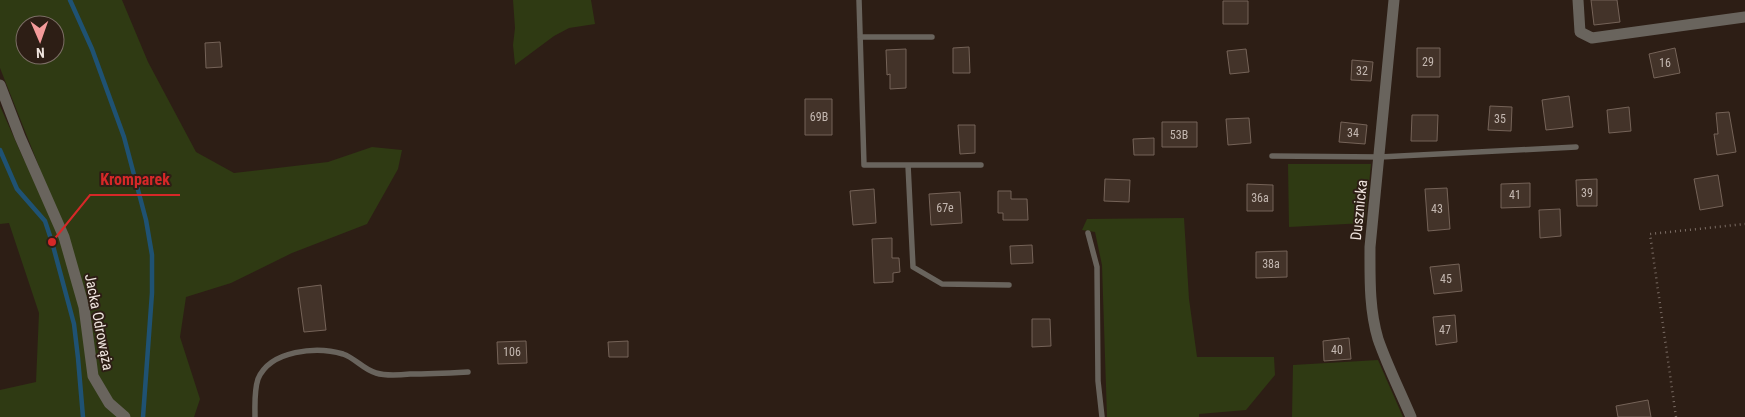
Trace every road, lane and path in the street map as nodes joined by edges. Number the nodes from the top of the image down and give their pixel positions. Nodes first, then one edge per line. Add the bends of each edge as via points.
1 (859, 0) edge
2 (1394, 0) edge
3 (1578, 0) edge
4 (1745, 18) edge
5 (860, 36) junction
6 (932, 37) dead end
7 (0, 85) edge
8 (1576, 147) dead end
9 (1272, 156) dead end
10 (1380, 157) junction
11 (908, 165) junction
12 (981, 165) dead end
13 (1744, 224) edge
14 (1088, 233) dead end
15 (1009, 285) dead end
16 (468, 372) dead end
17 (125, 417) edge
18 (255, 417) edge
19 (1102, 417) edge
20 (1411, 417) edge
21 (1676, 417) edge

1 - 5 lane
2 - 10 street, Dusznicka
3 - 4 street via 1580,32 1592,38
5 - 6 lane
5 - 11 lane via 864,166
7 - 17 street, Jacka Odrowąża via 64,237 84,307 93,376 109,404
8 - 10 lane
9 - 10 lane
10 - 20 street, Dusznicka via 1370,247 1372,312 1378,338
11 - 12 lane
11 - 15 lane via 913,267 942,284
13 - 21 path via 1650,234
14 - 19 lane via 1096,267 1098,381
16 - 18 lane via 376,373 345,355 305,351 282,357 266,367 258,380

